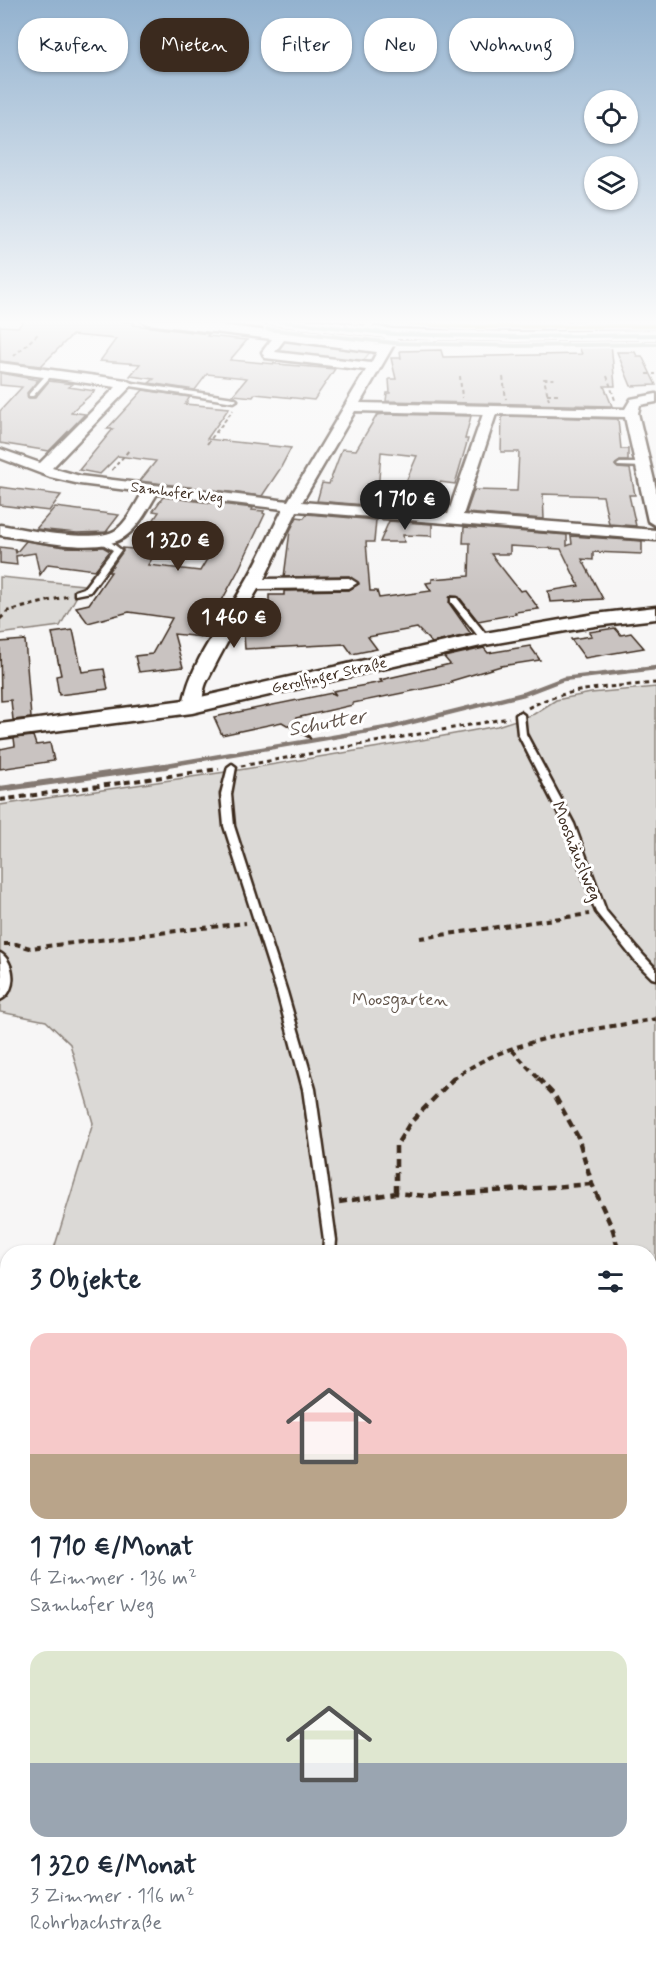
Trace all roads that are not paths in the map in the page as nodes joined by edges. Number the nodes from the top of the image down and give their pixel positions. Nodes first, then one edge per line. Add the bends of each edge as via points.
1 (99, 412) edge
2 (347, 412) edge
3 (483, 412) edge
4 (490, 412) junction
5 (556, 412) edge
6 (635, 412) edge
7 (0, 453) edge
8 (22, 462) junction
9 (647, 462) edge
10 (620, 465) dead end
11 (43, 469) junction
12 (0, 470) edge
13 (153, 489) junction
14 (292, 506) junction
15 (454, 519) junction
16 (656, 521) edge
17 (0, 530) edge
18 (656, 535) edge
19 (104, 540) junction
20 (349, 583) dead end
21 (253, 584) junction
22 (78, 593) road end
23 (454, 600) dead end
24 (656, 613) edge
25 (485, 639) junction
26 (192, 706) junction
27 (520, 715) road end
28 (0, 731) edge
29 (232, 767) road end
30 (0, 957) edge
31 (656, 975) edge
32 (0, 996) edge
33 (329, 1245) edge

1 - 11 street
2 - 14 street
3 - 4 street
4 - 5 street
4 - 15 street
6 - 9 street
7 - 8 street, Samhofer Weg
8 - 11 street, Samhofer Weg
8 - 12 street
9 - 10 lane
9 - 16 street
11 - 13 street, Samhofer Weg via 102,483
13 - 14 street, Samhofer Weg
13 - 19 street via 119,536
14 - 15 street, Samhofer Weg
14 - 21 street
15 - 18 street, Samhofer Weg
17 - 19 street via 81,541
19 - 22 lane via 117,550 87,590
20 - 21 street
21 - 26 street via 195,687
23 - 25 lane
24 - 25 street, Gerolfinger Straße
25 - 26 street, Gerolfinger Straße
26 - 28 street, Gerolfinger Straße
27 - 31 lane, Mooshäuslweg via 522,734 568,824 601,912
29 - 33 lane via 226,794 229,826 309,1089
30 - 32 lane via 8,980

